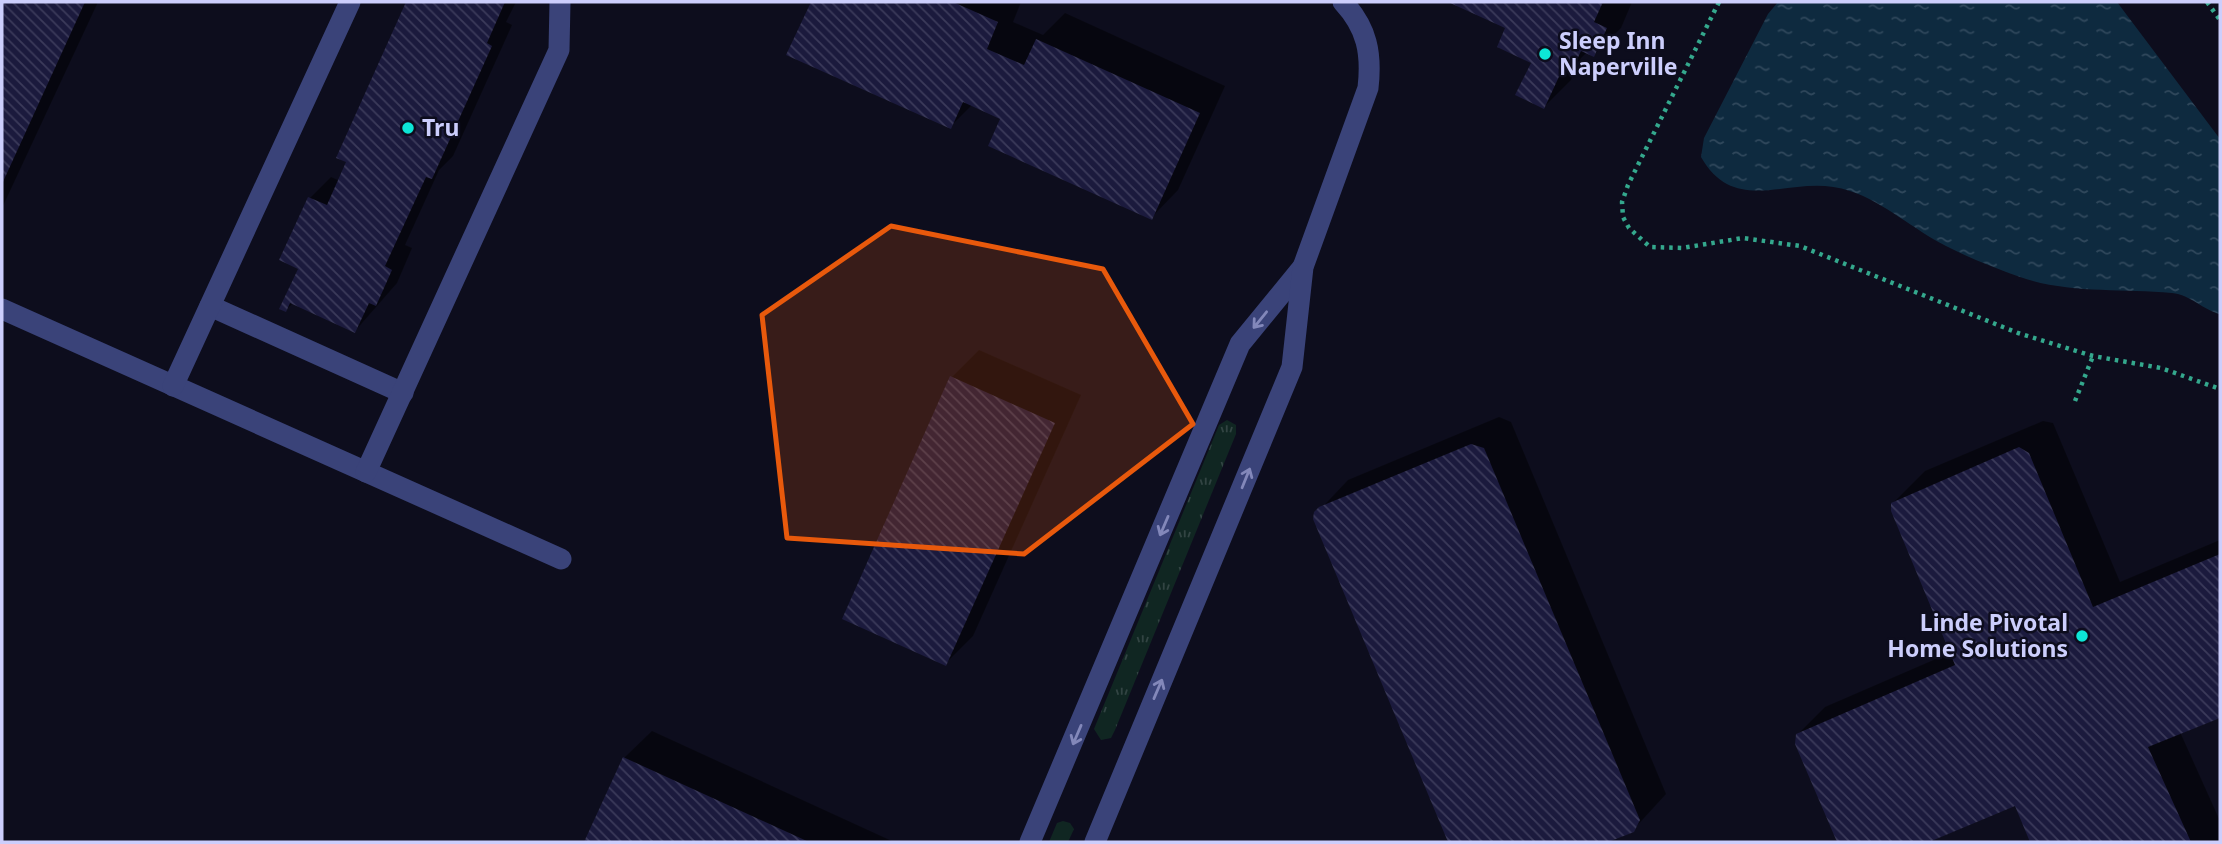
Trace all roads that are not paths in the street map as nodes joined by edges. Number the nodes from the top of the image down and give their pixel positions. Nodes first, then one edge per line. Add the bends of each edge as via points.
1 (349, 2) edge
2 (560, 2) edge
3 (1343, 2) edge
4 (1303, 267) junction
5 (210, 306) junction
6 (2, 309) edge
7 (173, 386) junction
8 (402, 393) junction
9 (366, 472) junction
10 (561, 559) dead end
11 (1030, 842) edge
12 (1095, 842) edge

1 - 5 lane
2 - 8 lane via 559,50
3 - 4 lane via 1367,40 1368,88
4 -> 11 lane via 1240,344
12 -> 4 lane via 1292,367
5 - 7 lane
5 - 8 lane
6 - 7 lane
7 - 9 lane
8 - 9 lane
9 - 10 lane

